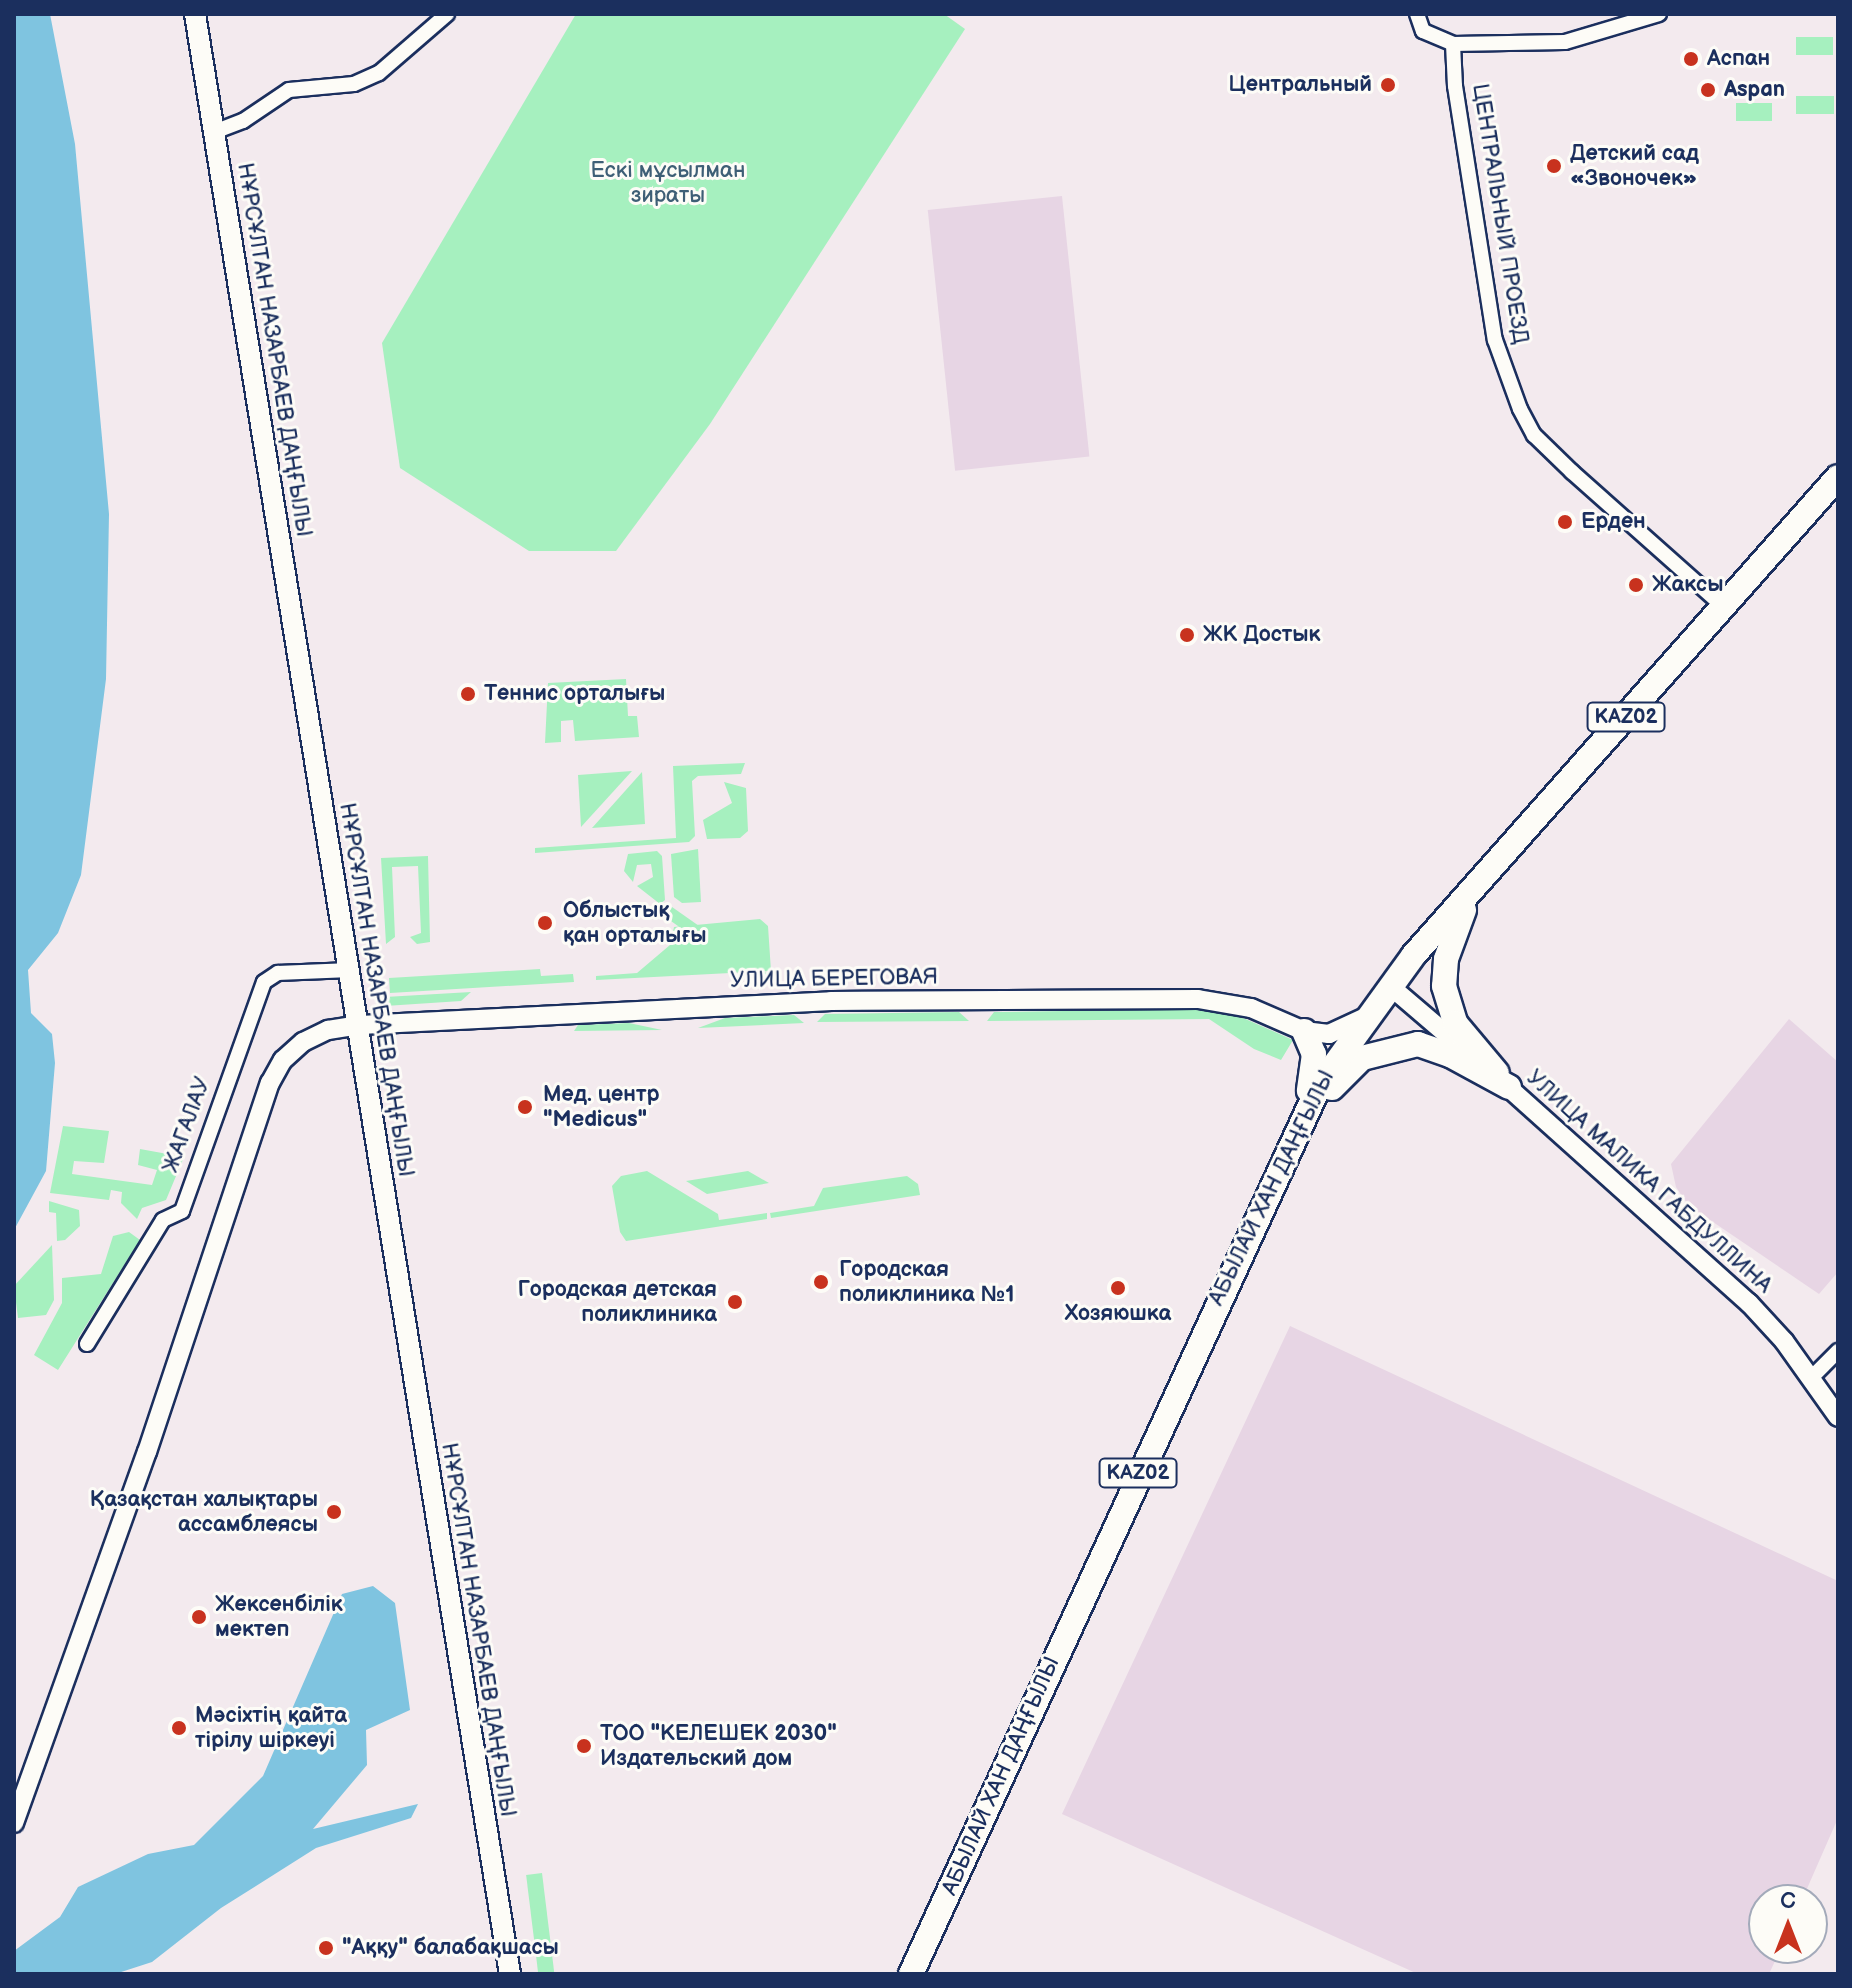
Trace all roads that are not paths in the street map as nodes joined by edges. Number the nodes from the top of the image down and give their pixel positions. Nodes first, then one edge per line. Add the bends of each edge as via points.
1 (195, 14) edge
2 (447, 14) edge
3 (1417, 14) edge
4 (1659, 14) edge
5 (1453, 44) junction
6 (214, 132) junction
7 (1838, 477) edge
8 (1724, 607) junction
9 (1487, 873) junction
10 (350, 970) junction
11 (1399, 994) junction
12 (1369, 1014) junction
13 (360, 1025) junction
14 (1304, 1031) junction
15 (1509, 1087) junction
16 (1296, 1132) junction
17 (87, 1344) dead end
18 (1838, 1352) edge
19 (1812, 1377) junction
20 (1838, 1417) edge
21 (14, 1823) edge
22 (510, 1974) edge
23 (911, 1974) edge

1 - 6 main road, НҰРСҰЛТАН НАЗАРБАЕВ ДАҢҒЫЛЫ
2 - 6 street via 379,73 354,84 289,90 243,121
3 - 5 street via 1423,31
4 - 5 street via 1565,42
5 - 8 street, ЦЕНТРАЛЬНЫЙ ПРОЕЗД via 1495,340 1520,409 1534,435 1572,472
6 - 10 main road, НҰРСҰЛТАН НАЗАРБАЕВ ДАҢҒЫЛЫ
7 - 8 highway, АБЫЛАЙ ХАН ДАҢҒЫЛЫ / KАZ02
8 - 9 highway, АБЫЛАЙ ХАН ДАҢҒЫЛЫ / KАZ02
9 - 11 highway, АБЫЛАЙ ХАН ДАҢҒЫЛЫ / KАZ02
9 - 15 highway via 1454,932 1444,986 1455,1023
10 - 13 main road, НҰРСҰЛТАН НАЗАРБАЕВ ДАҢҒЫЛЫ
10 - 17 street, ЖАГАЛАУ via 278,973 264,982 182,1211 163,1220
11 - 12 highway, АБЫЛАЙ ХАН ДАҢҒЫЛЫ / KАZ02
11 - 15 street, УЛИЦА МАЛИКА ГАБДУЛЛИНА
12 - 14 street via 1339,1032
12 - 16 highway, АБЫЛАЙ ХАН ДАҢҒЫЛЫ / KАZ02 via 1319,1086
13 - 14 street, УЛИЦА БЕРЕГОВАЯ via 831,1001 1100,998 1226,1002
13 - 21 street, УЛИЦА БЕРЕГОВАЯ via 328,1030 303,1042 283,1060 270,1083 182,1352
13 - 22 main road, НҰРСҰЛТАН НАЗАРБАЕВ ДАҢҒЫЛЫ
14 - 16 highway via 1314,1062
15 - 16 highway via 1438,1050 1418,1044 1392,1047 1351,1065
15 - 19 street, УЛИЦА МАЛИКА ГАБДУЛЛИНА via 1709,1264
16 - 23 highway, АБЫЛАЙ ХАН ДАҢҒЫЛЫ / KАZ02
18 - 19 street
19 - 20 street, УЛИЦА МАЛИКА ГАБДУЛЛИНА

